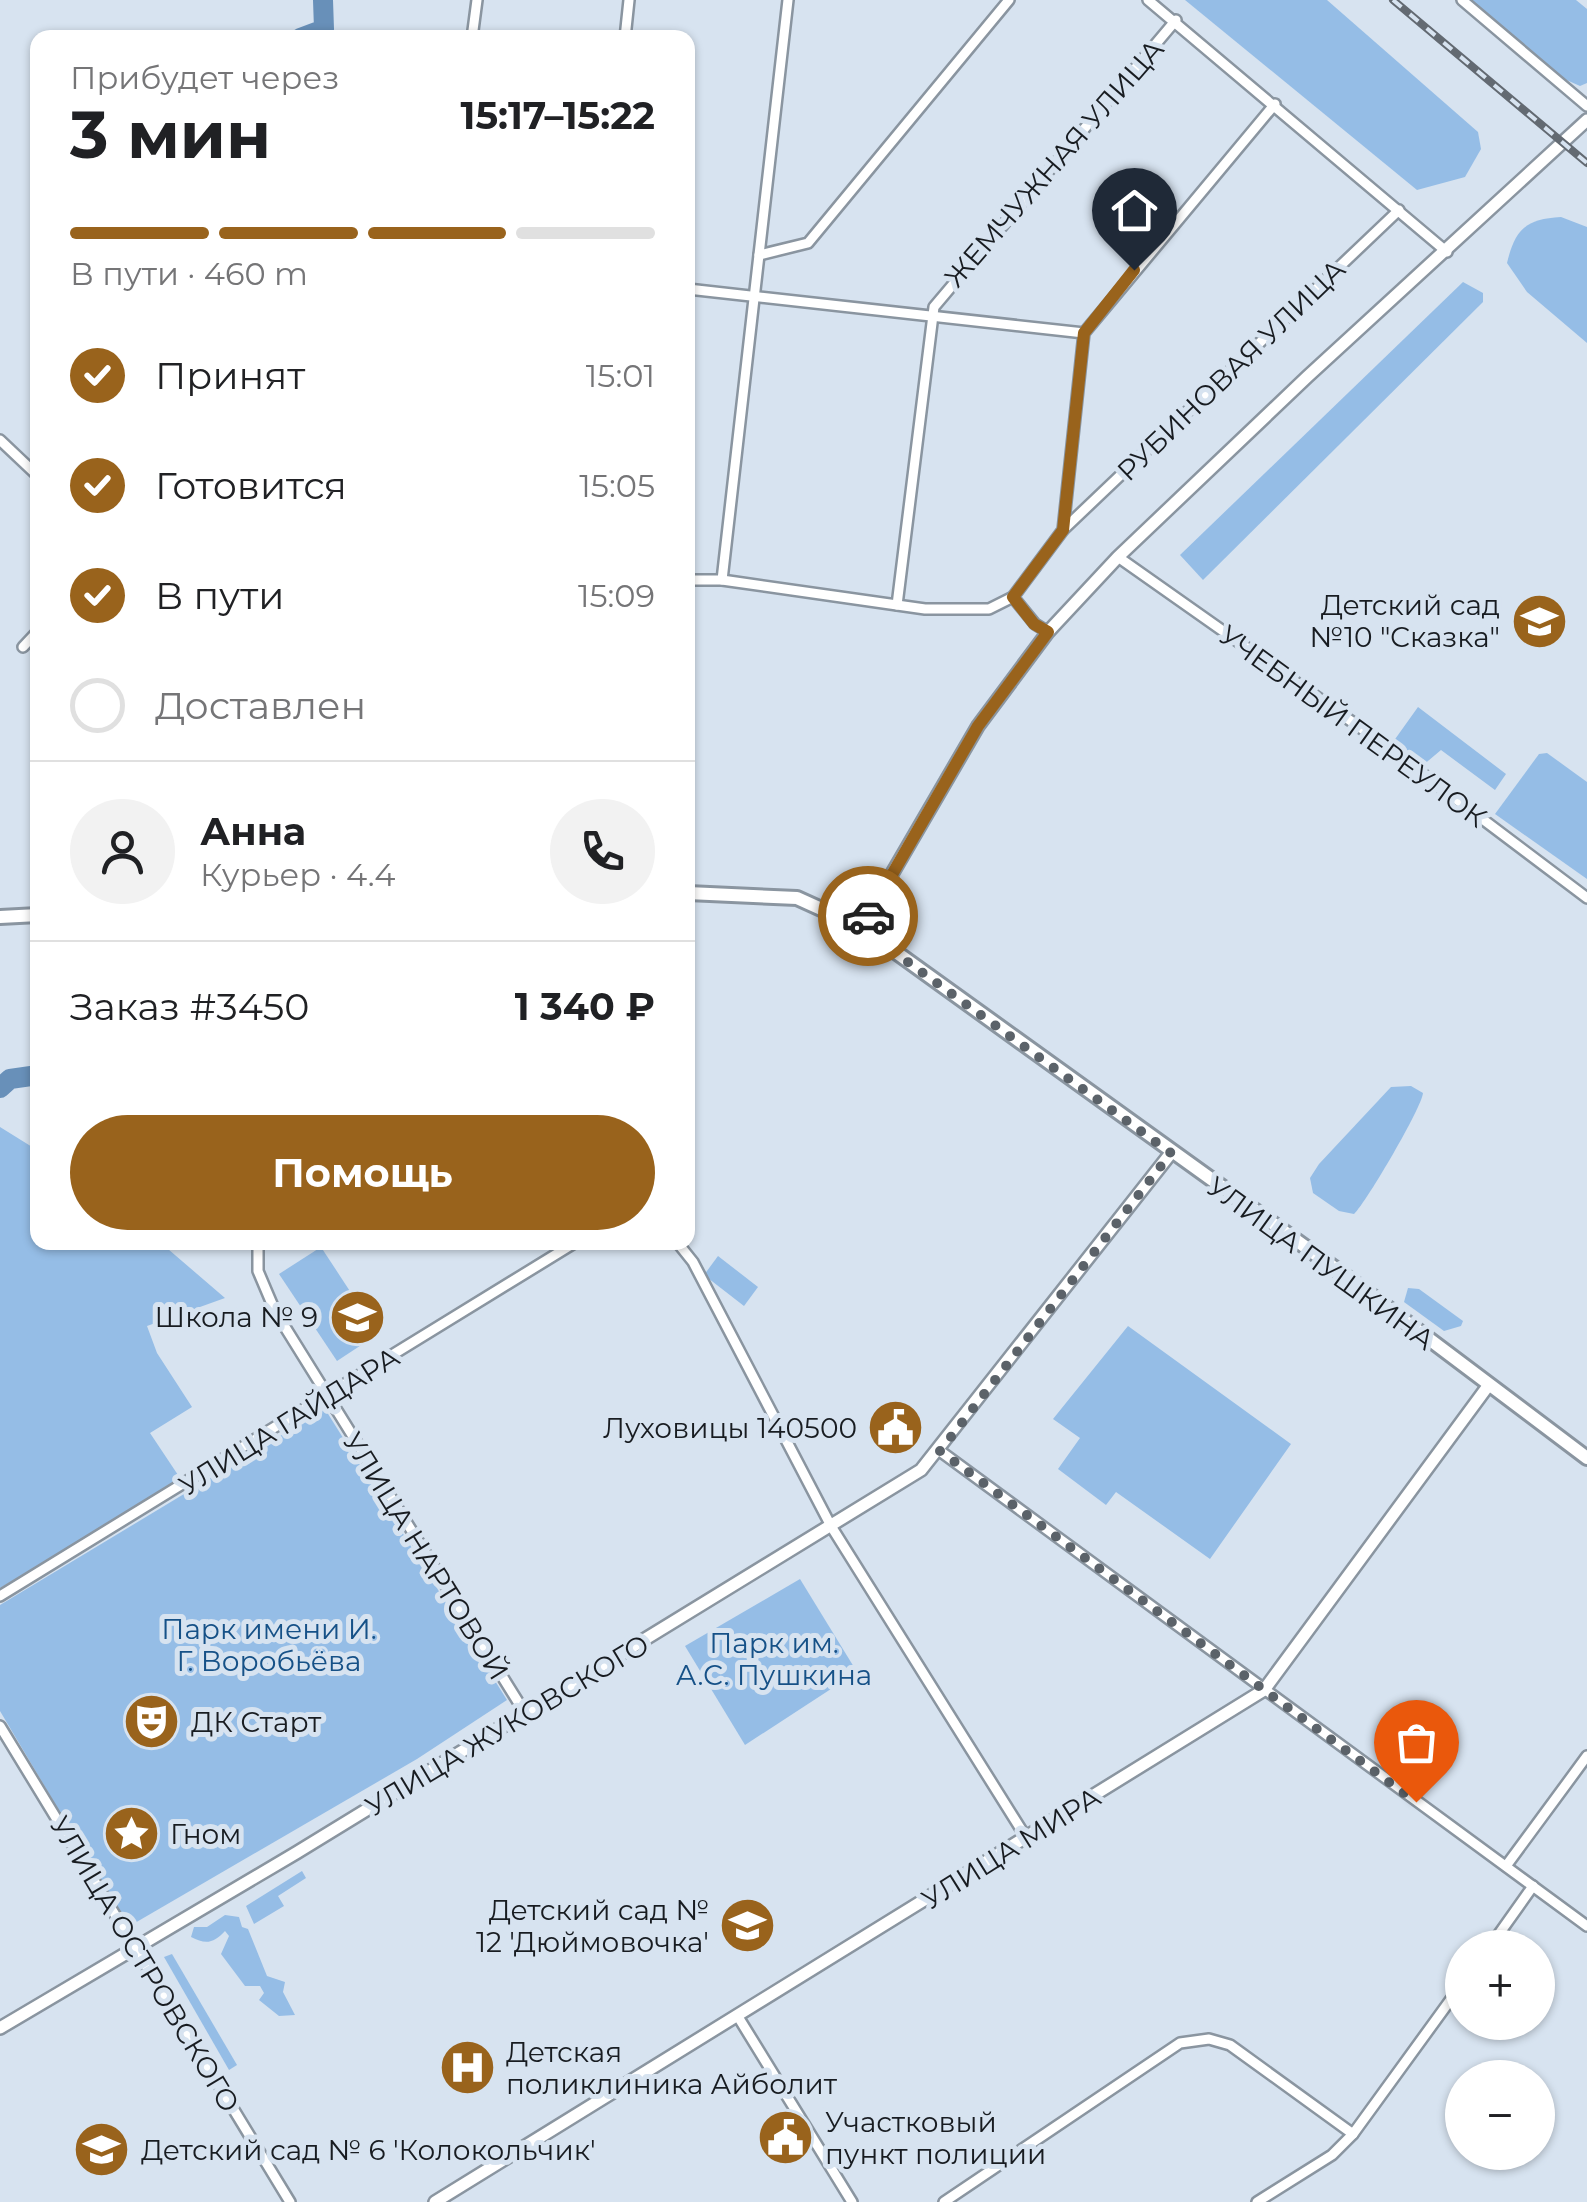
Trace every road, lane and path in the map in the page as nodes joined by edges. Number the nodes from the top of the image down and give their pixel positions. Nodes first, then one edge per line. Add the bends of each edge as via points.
1 (477, 0) edge
2 (629, 0) edge
3 (788, 0) edge
4 (1009, 0) edge
5 (1148, 0) edge
6 (1462, 0) edge
7 (1176, 20) junction
8 (473, 30) edge
9 (626, 30) edge
10 (1275, 104) junction
11 (1587, 106) edge
12 (1587, 120) edge
13 (1399, 210) junction
14 (1447, 252) junction
15 (759, 255) junction
16 (695, 290) edge
17 (757, 294) junction
18 (932, 317) junction
19 (1084, 333) junction
20 (0, 440) edge
21 (30, 468) edge
22 (1063, 530) junction
23 (1118, 557) junction
24 (695, 580) edge
25 (722, 580) junction
26 (1013, 597) junction
27 (897, 605) junction
28 (1048, 632) junction
29 (30, 640) edge
30 (23, 647) dead end
31 (695, 893) edge
32 (1587, 898) edge
33 (30, 915) edge
34 (0, 917) edge
35 (861, 928) junction
36 (1171, 1153) junction
37 (258, 1250) edge
38 (563, 1250) edge
39 (684, 1250) edge
40 (1488, 1386) junction
41 (326, 1399) junction
42 (940, 1451) junction
43 (1587, 1458) edge
44 (830, 1526) junction
45 (0, 1596) edge
46 (1264, 1690) junction
47 (525, 1713) junction
48 (0, 1726) edge
49 (1586, 1759) edge
50 (1028, 1839) junction
51 (1506, 1866) junction
52 (1533, 1886) junction
53 (1587, 1926) edge
54 (1501, 1930) edge
55 (134, 1946) junction
56 (1445, 2007) edge
57 (738, 2015) junction
58 (0, 2028) edge
59 (1352, 2134) junction
60 (290, 2202) edge
61 (435, 2202) edge
62 (852, 2202) edge
63 (944, 2202) edge
64 (1257, 2202) edge

1 - 8 street
2 - 9 street
3 - 15 street
4 - 15 street via 808,243
5 - 7 street
6 - 11 street
7 - 10 street
7 - 18 street, ЖЕМЧУЖНАЯ УЛИЦА via 940,296
10 - 13 street
10 - 19 street
12 - 14 street
13 - 14 street
13 - 22 street, РУБИНОВАЯ УЛИЦА
14 - 23 street
15 - 17 street
16 - 17 street
17 - 18 street
17 - 25 street
18 - 19 street
18 - 27 street, ЖЕМЧУЖНАЯ УЛИЦА
19 - 22 street
20 - 21 street
22 - 26 street, РУБИНОВАЯ УЛИЦА
23 - 28 street
23 - 32 street, УЧЕБНЫЙ ПЕРЕУЛОК
24 - 25 street
25 - 27 street
26 - 27 street via 979,610
26 - 28 street
28 - 35 street via 978,726
29 - 30 street
31 - 35 main road, УЛИЦА ПУШКИНА via 797,898
33 - 34 main road
35 - 36 main road, УЛИЦА ПУШКИНА
36 - 40 main road, УЛИЦА ПУШКИНА
36 - 42 street, УЛИЦА ЖУКОВСКОГО
37 - 41 street, УЛИЦА НАРТОВОЙ via 258,1271 275,1311
38 - 41 street, УЛИЦА ГАЙДАРА
39 - 44 street
40 - 43 main road, УЛИЦА ПУШКИНА
40 - 46 street, УЛИЦА МИРА
41 - 45 street, УЛИЦА ГАЙДАРА
41 - 47 street, УЛИЦА НАРТОВОЙ
42 - 44 street, УЛИЦА ЖУКОВСКОГО
42 - 46 street
44 - 47 street, УЛИЦА ЖУКОВСКОГО
44 - 50 street
46 - 50 street, УЛИЦА МИРА
46 - 51 street
47 - 55 street, УЛИЦА ЖУКОВСКОГО
48 - 55 street, УЛИЦА ОСТРОВСКОГО
49 - 51 street
50 - 57 street, УЛИЦА МИРА
51 - 52 street
52 - 53 street
52 - 54 street
55 - 58 street, УЛИЦА ЖУКОВСКОГО
55 - 60 street, УЛИЦА ОСТРОВСКОГО
56 - 59 street
57 - 61 street, УЛИЦА МИРА
57 - 62 street
59 - 63 street via 1230,2045 1180,2043
59 - 64 street via 1332,2155

